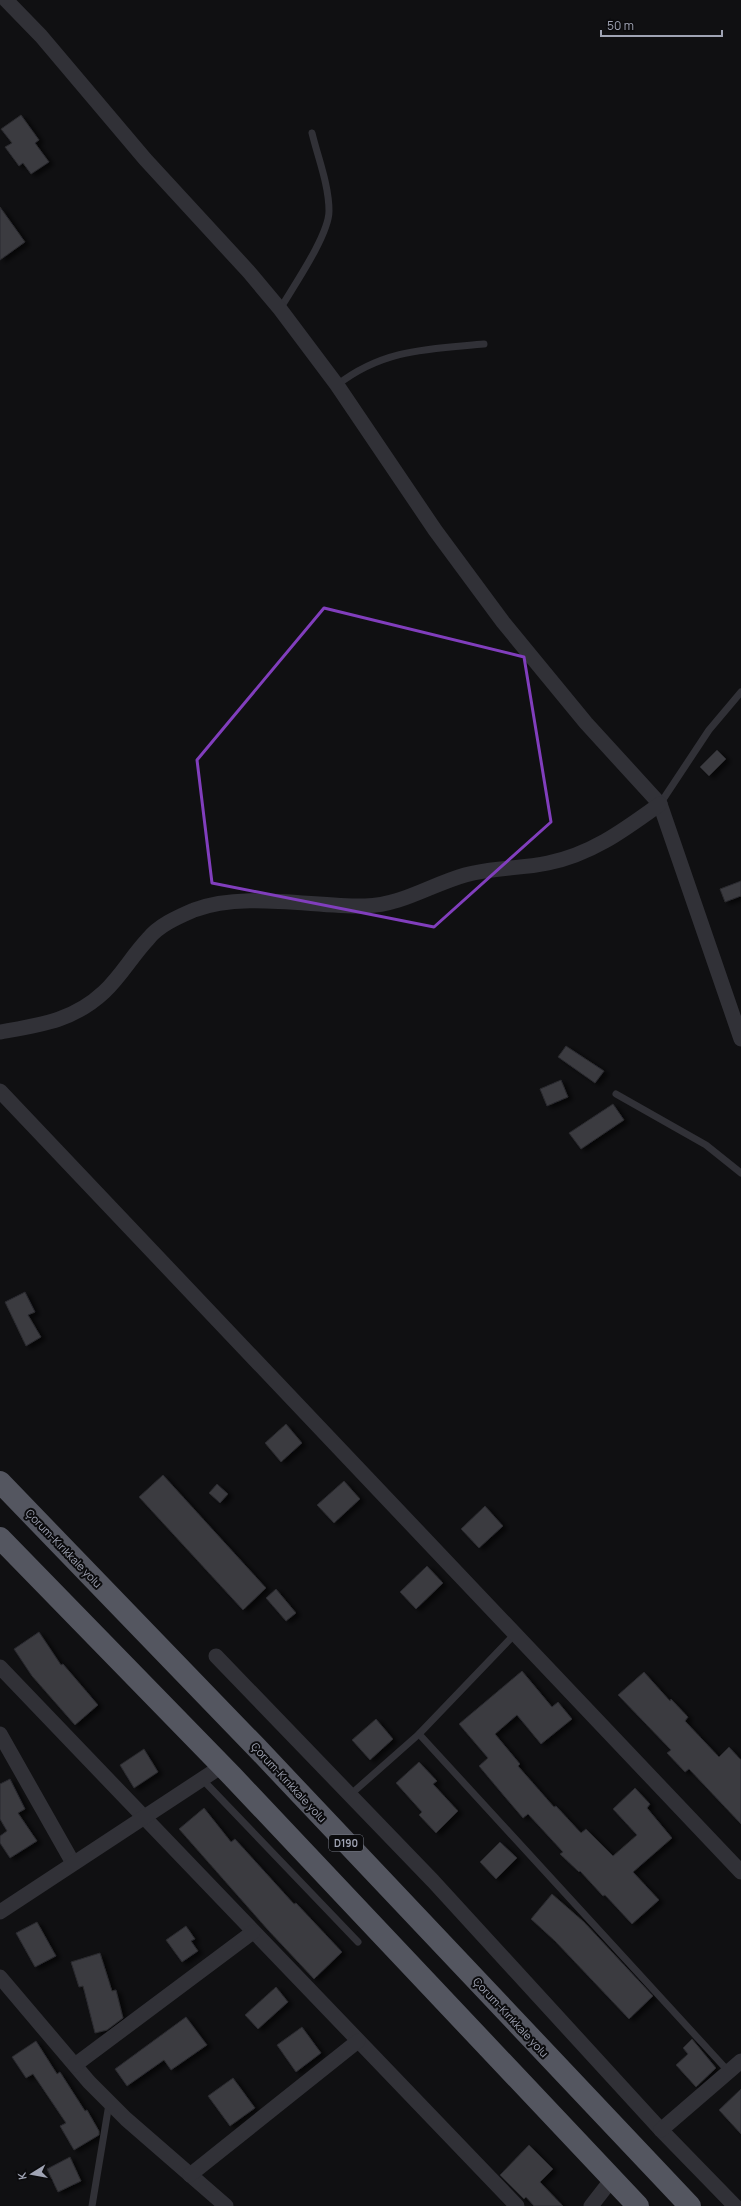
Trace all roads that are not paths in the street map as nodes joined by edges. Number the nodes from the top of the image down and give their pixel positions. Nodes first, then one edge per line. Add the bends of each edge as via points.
1 (6, 0) edge
2 (312, 133) dead end
3 (280, 310) junction
4 (484, 344) dead end
5 (337, 385) junction
6 (741, 692) edge
7 (660, 804) junction
8 (0, 1032) edge
9 (741, 1039) edge
10 (0, 1091) edge
11 (616, 1094) dead end
12 (741, 1173) edge
13 (0, 1482) edge
14 (0, 1538) edge
15 (514, 1635) junction
16 (216, 1656) dead end
17 (0, 1667) edge
18 (0, 1734) edge
19 (419, 1734) junction
20 (222, 1766) junction
21 (202, 1779) junction
22 (350, 1795) junction
23 (143, 1817) junction
24 (73, 1863) junction
25 (741, 1872) edge
26 (0, 1912) edge
27 (253, 1932) junction
28 (358, 1942) dead end
29 (0, 1977) edge
30 (358, 2042) junction
31 (741, 2061) edge
32 (75, 2065) junction
33 (728, 2072) junction
34 (110, 2103) junction
35 (662, 2130) junction
36 (190, 2175) junction
37 (612, 2178) junction
38 (92, 2206) edge
39 (226, 2206) edge
40 (517, 2206) edge
41 (591, 2206) edge
42 (638, 2206) edge
43 (690, 2206) edge
44 (735, 2206) edge

1 - 3 street via 41,36 145,159 249,272
2 - 3 lane via 328,200 328,217 312,254
3 - 5 street
4 - 5 lane via 405,352 372,363
5 - 7 street via 435,530 503,622 586,723
6 - 7 lane via 709,730
7 - 8 street via 610,840 583,853 545,864 475,872 393,902 364,906 239,901 197,909 171,921 149,937 113,983 84,1008 49,1024
7 - 9 street
10 - 15 street via 338,1445
11 - 12 lane via 706,1145
13 - 43 highway, Çorum-Kırıkkale yolu / D190 via 257,1748
14 - 20 highway
15 - 19 lane
15 - 25 street
16 - 22 street
17 - 23 street
18 - 24 street
19 - 22 lane
19 - 33 lane
20 - 21 street
20 - 37 highway
21 - 23 street
21 - 28 lane
22 - 35 street via 433,1881
23 - 24 street
23 - 27 street
24 - 26 street
27 - 30 street
27 - 32 street
29 - 32 street
30 - 36 street
30 - 40 street
31 - 33 street
32 - 34 street
33 - 35 street
34 - 36 street
34 - 38 lane
35 - 44 street
36 - 39 street
37 - 41 street
37 - 42 highway

